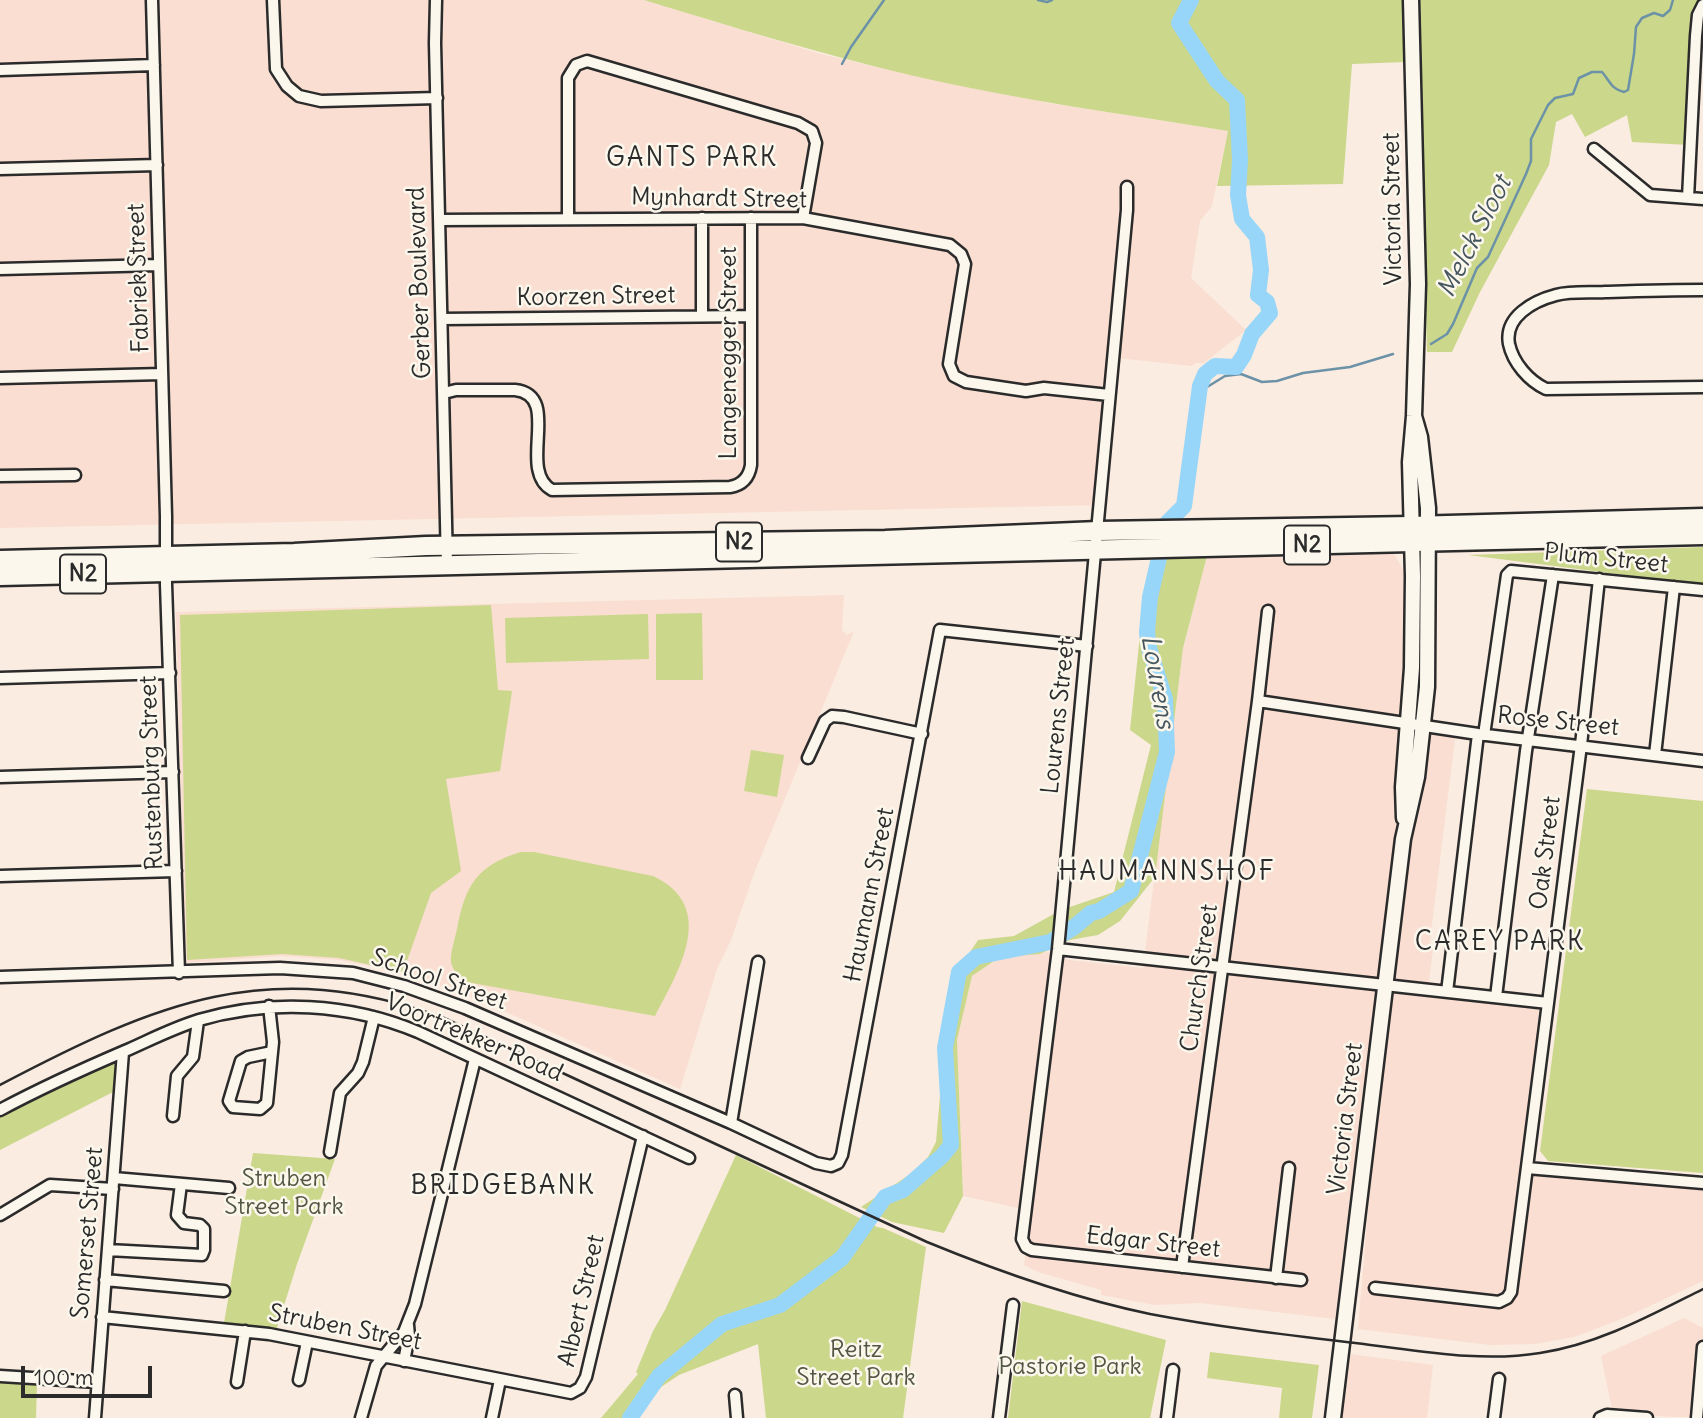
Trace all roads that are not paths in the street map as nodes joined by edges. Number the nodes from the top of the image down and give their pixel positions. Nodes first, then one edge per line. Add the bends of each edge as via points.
1 (152, 0) edge
2 (273, 0) edge
3 (436, 0) edge
4 (1411, 0) edge
5 (1703, 5) edge
6 (154, 65) junction
7 (0, 70) edge
8 (437, 98) junction
9 (1594, 149) dead end
10 (157, 165) junction
11 (0, 169) edge
12 (1126, 187) dead end
13 (1688, 198) junction
14 (1703, 199) edge
15 (702, 218) junction
16 (751, 218) junction
17 (803, 218) junction
18 (568, 219) junction
19 (440, 220) junction
20 (159, 265) junction
21 (0, 269) edge
22 (1703, 290) edge
23 (702, 316) junction
24 (751, 316) junction
25 (442, 319) junction
26 (162, 374) junction
27 (0, 378) edge
28 (1703, 387) edge
29 (444, 393) junction
30 (1109, 395) junction
31 (75, 475) dead end
32 (0, 476) edge
33 (1703, 518) edge
34 (1098, 531) junction
35 (1420, 534) junction
36 (1703, 535) edge
37 (1203, 538) junction
38 (447, 547) junction
39 (1096, 551) junction
40 (0, 560) edge
41 (166, 564) junction
42 (447, 565) junction
43 (1553, 575) junction
44 (0, 576) edge
45 (1599, 579) junction
46 (1674, 587) junction
47 (1703, 590) edge
48 (1268, 611) dead end
49 (1087, 646) junction
50 (170, 673) junction
51 (0, 678) edge
52 (1258, 701) junction
53 (1409, 724) junction
54 (1424, 727) junction
55 (922, 734) junction
56 (1481, 735) junction
57 (1528, 739) junction
58 (1581, 745) junction
59 (1655, 755) junction
60 (808, 758) dead end
61 (1703, 761) edge
62 (173, 772) junction
63 (0, 777) edge
64 (1405, 827) junction
65 (176, 871) junction
66 (0, 876) edge
67 (1058, 945) junction
68 (758, 962) dead end
69 (1222, 968) junction
70 (179, 973) junction
71 (0, 977) edge
72 (1386, 985) junction
73 (1447, 992) junction
74 (1496, 997) junction
75 (1548, 1003) junction
76 (269, 1006) junction
77 (374, 1017) junction
78 (198, 1021) junction
79 (123, 1052) junction
80 (272, 1052) junction
81 (475, 1059) junction
82 (0, 1111) edge
83 (173, 1116) dead end
84 (730, 1123) junction
85 (643, 1136) junction
86 (330, 1152) dead end
87 (689, 1158) dead end
88 (835, 1165) joint
89 (1289, 1168) dead end
90 (1527, 1168) junction
91 (1703, 1182) edge
92 (113, 1184) junction
93 (181, 1184) junction
94 (229, 1188) dead end
95 (0, 1215) edge
96 (1026, 1247) joint
97 (108, 1250) junction
98 (1182, 1267) junction
99 (1276, 1278) junction
100 (105, 1280) junction
101 (1301, 1280) dead end
102 (1375, 1288) dead end
103 (224, 1291) dead end
104 (1013, 1305) dead end
105 (102, 1317) junction
106 (408, 1325) junction
107 (245, 1331) junction
108 (307, 1342) junction
109 (1703, 1347) edge
110 (383, 1357) junction
111 (404, 1361) junction
112 (1173, 1370) dead end
113 (0, 1376) edge
114 (1499, 1379) dead end
115 (299, 1380) dead end
116 (499, 1380) junction
117 (97, 1382) junction
118 (237, 1382) dead end
119 (577, 1391) joint
120 (735, 1395) dead end
121 (95, 1418) edge
122 (360, 1418) edge
123 (492, 1418) edge
124 (737, 1418) edge
125 (999, 1418) edge
126 (1167, 1418) edge
127 (1333, 1418) edge
128 (1494, 1418) edge
129 (1600, 1418) edge
130 (1647, 1418) edge
131 (1697, 1418) edge

1 - 6 street, Fabriek Street
2 - 8 street via 276,69 299,96 321,101
3 - 8 street, Gerber Boulevard
4 - 35 main road, Victoria Street via 1418,257 1410,462
5 - 13 street via 1696,36
6 - 7 street
6 - 10 street, Fabriek Street
8 - 19 street, Gerber Boulevard
9 - 13 street via 1647,194
10 - 11 street
10 - 20 street, Fabriek Street
12 - 30 street, Lourens Street
13 - 14 street
15 - 16 street, Mynhardt Street
15 - 18 street, Mynhardt Street
15 - 23 street
16 - 17 street, Mynhardt Street
16 - 24 street, Langenegger Street
17 - 18 street via 816,143 810,129 587,61 576,65 568,78
17 - 30 street, Mynhardt Street via 958,250 965,264 949,364 951,373 962,381 1026,391 1044,388
18 - 19 street, Mynhardt Street
19 - 25 street, Gerber Boulevard
20 - 21 street
20 - 26 street, Fabriek Street
22 - 28 street via 1555,295 1520,313 1509,326 1508,337 1517,364 1553,391
23 - 24 street, Koorzen Street
23 - 25 street, Koorzen Street
24 - 29 street, Langenegger Street via 750,470 744,481 734,486 552,490 537,472 537,408 532,396 515,390
25 - 29 street, Gerber Boulevard
26 - 27 street
26 - 41 street, Fabriek Street
29 - 38 street, Gerber Boulevard
30 - 34 street, Lourens Street
31 - 32 street
33 - 35 highway, N2
34 - 37 highway, N2 via 1160,530
34 - 38 highway, N2
34 - 39 street, Lourens Street
35 - 36 highway, N2
35 - 37 highway, N2
35 - 53 main road, Victoria Street
35 - 54 main road, Victoria Street via 1427,663
37 - 39 highway, N2 via 1155,549
38 - 41 highway, N2
38 - 42 street, Gerber Boulevard
39 - 42 highway, N2
39 - 49 street, Lourens Street
40 - 41 highway, N2
41 - 42 highway, N2
41 - 44 highway, N2
41 - 50 street, Rustenburg Street
43 - 45 street, Plum Street
43 - 56 street, Plum Street via 1517,570 1507,575
43 - 57 street
45 - 46 street, Plum Street
45 - 58 street, Oak Street
46 - 47 street, Plum Street
46 - 59 street
48 - 52 street, Church Street
49 - 55 street, Haumann Street via 940,631
49 - 67 street, Lourens Street
50 - 51 street
50 - 62 street, Rustenburg Street
52 - 53 street, Rose Street
52 - 69 street, Church Street
53 - 54 street, Rose Street
53 - 64 main road, Victoria Street
54 - 56 street, Rose Street
54 - 64 main road, Victoria Street
55 - 60 street via 832,716 825,721
55 - 88 street, Haumann Street via 844,1144
56 - 57 street, Rose Street
56 - 73 street
57 - 58 street, Rose Street
57 - 74 street
58 - 59 street, Rose Street
58 - 75 street, Oak Street
59 - 61 street, Rose Street
62 - 63 street
62 - 65 street, Rustenburg Street
64 - 72 main road, Victoria Street
65 - 66 street
65 - 70 street, Rustenburg Street
67 - 69 street
67 - 96 street, Lourens Street via 1022,1239
68 - 84 street
69 - 72 street
69 - 98 street, Church Street
70 - 71 street, School Street
70 - 84 street, School Street via 304,968 353,973 404,986 490,1018
72 - 73 street
72 - 127 main road, Victoria Street
73 - 74 street
74 - 75 street
75 - 90 street, Oak Street
76 - 77 street, Voortrekker Road via 346,1010
76 - 78 street, Voortrekker Road
76 - 80 street
77 - 81 street, Voortrekker Road
77 - 86 street via 363,1062 340,1093
78 - 79 street, Voortrekker Road
78 - 83 street via 194,1057 177,1076
79 - 82 street, Voortrekker Road
79 - 92 street, Somerset Street
80 - 80 street via 265,1106 233,1107 229,1101 242,1061
81 - 85 street, Voortrekker Road
81 - 106 street
84 - 88 street, School Street via 825,1167
85 - 87 street, Voortrekker Road
85 - 119 street, Albert Street via 586,1377
89 - 99 street
90 - 91 street
90 - 102 street, Oak Street via 1507,1298 1499,1302
92 - 93 street
92 - 95 street via 50,1185
92 - 97 street, Somerset Street
93 - 94 street
93 - 97 street via 177,1215 184,1223 203,1226 202,1255
96 - 98 street, Edgar Street
97 - 100 street, Somerset Street
98 - 99 street, Edgar Street
99 - 101 street, Edgar Street
100 - 103 street
100 - 105 street, Somerset Street
104 - 125 street
105 - 107 street, Struben Street
105 - 117 street, Somerset Street
106 - 110 street
106 - 111 street
107 - 108 street, Struben Street
107 - 118 street
108 - 110 street, Struben Street
108 - 115 street
109 - 131 street
110 - 111 street, Struben Street
110 - 122 street
111 - 116 street, Struben Street
112 - 126 street
113 - 117 street
114 - 128 street
116 - 119 street, Struben Street
116 - 123 street
117 - 121 street, Somerset Street
120 - 124 street
129 - 130 street

